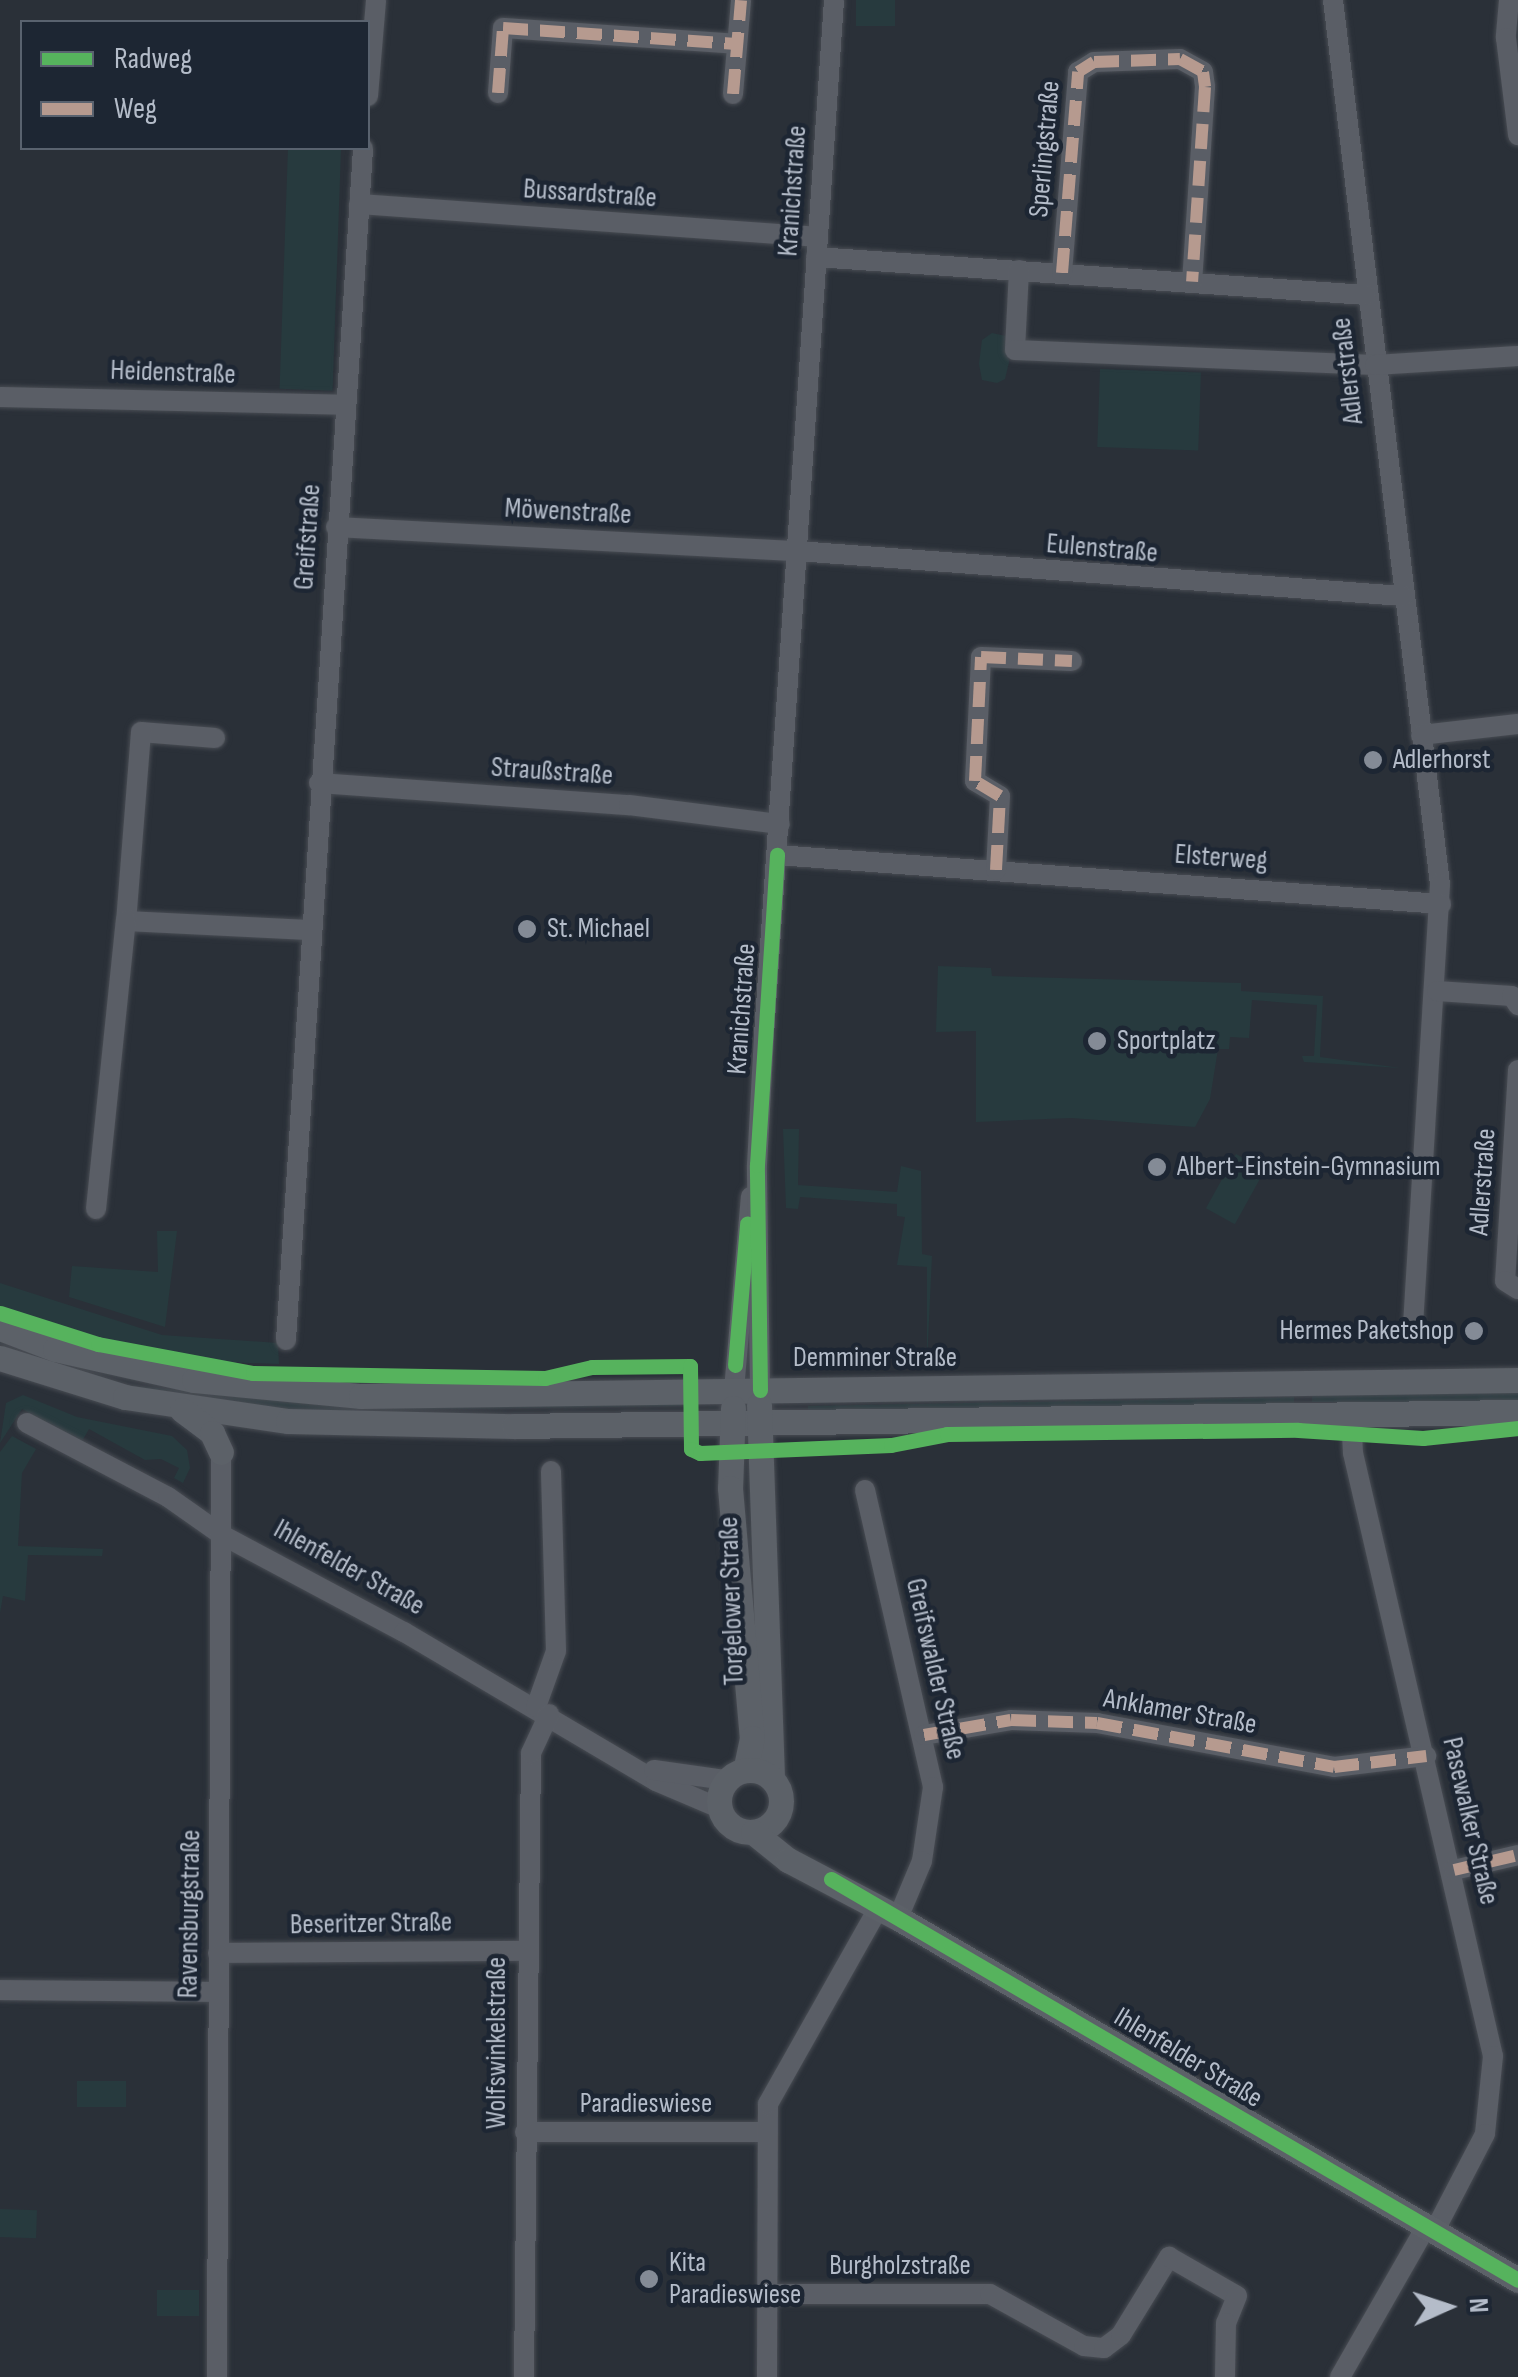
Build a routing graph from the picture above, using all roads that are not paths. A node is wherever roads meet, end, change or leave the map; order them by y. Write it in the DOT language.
graph roads {
  1 [pos="376,0"];
  2 [pos="741,0"];
  3 [pos="834,0"];
  4 [pos="1333,0"];
  5 [pos="1509,0"];
  6 [pos="736,44"];
  7 [pos="370,72"];
  8 [pos="498,93"];
  9 [pos="734,94"];
  10 [pos="1518,135"];
  11 [pos="363,150"];
  12 [pos="358,204"];
  13 [pos="816,247"];
  14 [pos="1018,270"];
  15 [pos="1062,273"];
  16 [pos="1192,282"];
  17 [pos="1366,295"];
  18 [pos="1518,356"];
  19 [pos="1375,365"];
  20 [pos="0,396"];
  21 [pos="345,405"];
  22 [pos="336,527"];
  23 [pos="797,550"];
  24 [pos="1403,596"];
  25 [pos="1072,661"];
  26 [pos="1518,724"];
  27 [pos="1421,735"];
  28 [pos="215,738"];
  29 [pos="319,784"];
  30 [pos="780,824"];
  31 [pos="777,855"];
  32 [pos="996,870"];
  33 [pos="1441,904"];
  34 [pos="126,920"];
  35 [pos="309,930"];
  36 [pos="1437,991"];
  37 [pos="1516,998"];
  38 [pos="1518,1070"];
  39 [pos="96,1209"];
  40 [pos="1518,1290"];
  41 [pos="1413,1326"];
  42 [pos="2,1335"];
  43 [pos="286,1340"];
  44 [pos="0,1358"];
  45 [pos="1518,1380"];
  46 [pos="747,1390"];
  47 [pos="178,1407"];
  48 [pos="1518,1412"];
  49 [pos="1351,1414"];
  50 [pos="759,1421"];
  51 [pos="732,1422"];
  52 [pos="27,1424"];
  53 [pos="221,1452"];
  54 [pos="551,1471"];
  55 [pos="865,1490"];
  56 [pos="222,1536"];
  57 [pos="542,1711"];
  58 [pos="924,1735"];
  59 [pos="1426,1756"];
  60 [pos="642,1768"];
  61 [pos="736,1775"];
  62 [pos="772,1779"];
  63 [pos="719,1808"];
  64 [pos="778,1815"];
  65 [pos="753,1832"];
  66 [pos="1518,1854"];
  67 [pos="1454,1870"];
  68 [pos="831,1880"];
  69 [pos="888,1912"];
  70 [pos="524,1951"];
  71 [pos="218,1953"];
  72 [pos="0,1990"];
  73 [pos="217,1992"];
  74 [pos="525,2132"];
  75 [pos="766,2132"];
  76 [pos="1430,2230"];
  77 [pos="1518,2280"];
  78 [pos="766,2294"];
  79 [pos="216,2377"];
  80 [pos="524,2377"];
  81 [pos="766,2377"];
  82 [pos="1225,2377"];
  83 [pos="1340,2377"];
  1 -- 7 [label="street"];
  2 -- 6 [label="street"];
  3 -- 13 [label="street, Kranichstraße"];
  4 -- 17 [label="street, Adlerstraße"];
  5 -- 10 [label="street"];
  6 -- 8 [label="street"];
  6 -- 9 [label="street"];
  11 -- 12 [label="street, Greifstraße"];
  12 -- 13 [label="street, Bussardstraße"];
  12 -- 21 [label="street, Greifstraße"];
  13 -- 14 [label="street"];
  13 -- 23 [label="street, Kranichstraße"];
  14 -- 15 [label="street"];
  14 -- 19 [label="street"];
  15 -- 16 [label="street"];
  15 -- 16 [label="street, Sperlingstraße"];
  16 -- 17 [label="street"];
  17 -- 19 [label="street, Adlerstraße"];
  18 -- 19 [label="street"];
  19 -- 24 [label="street, Adlerstraße"];
  20 -- 21 [label="street, Heidenstraße"];
  21 -- 22 [label="street, Greifstraße"];
  22 -- 23 [label="street, Möwenstraße"];
  22 -- 29 [label="street, Greifstraße"];
  23 -- 24 [label="street, Eulenstraße"];
  23 -- 30 [label="street, Kranichstraße"];
  24 -- 27 [label="street, Adlerstraße"];
  25 -- 32 [label="street"];
  26 -- 27 [label="street"];
  27 -- 33 [label="street, Adlerstraße"];
  28 -- 34 [label="street"];
  29 -- 30 [label="street, Straußstraße"];
  29 -- 35 [label="street, Greifstraße"];
  30 -- 31 [label="street, Kranichstraße"];
  31 -- 32 [label="street, Elsterweg"];
  31 -- 46 [label="street, Kranichstraße"];
  32 -- 33 [label="street, Elsterweg"];
  33 -- 36 [label="street, Adlerstraße"];
  34 -- 35 [label="street"];
  34 -- 39 [label="street"];
  35 -- 43 [label="street, Greifstraße"];
  36 -- 37 [label="street"];
  36 -- 41 [label="street, Adlerstraße"];
  38 -- 40 [label="street, Adlerstraße"];
  42 -- 46 [label="main road, Demminer Straße"];
  44 -- 47 [label="main road"];
  45 -- 46 [label="main road, Demminer Straße"];
  46 -- 50 [label="main road, Torgelower Straße"];
  46 -- 51 [label="main road, Torgelower Straße"];
  47 -- 51 [label="main road"];
  47 -- 53 [label="main road"];
  48 -- 49 [label="main road"];
  49 -- 50 [label="main road"];
  49 -- 59 [label="street, Pasewalker Straße"];
  50 -- 51 [label="main road"];
  50 -- 62 [label="main road, Torgelower Straße"];
  51 -- 61 [label="main road, Torgelower Straße"];
  52 -- 56 [label="street, Ihlenfelder Straße"];
  53 -- 56 [label="street, Ravensburgstraße"];
  54 -- 57 [label="street, Wolfswinkelstraße"];
  55 -- 58 [label="street, Greifswalder Straße"];
  56 -- 57 [label="street, Ihlenfelder Straße"];
  56 -- 71 [label="street, Ravensburgstraße"];
  57 -- 60 [label="street, Ihlenfelder Straße"];
  57 -- 70 [label="street, Wolfswinkelstraße"];
  58 -- 59 [label="street, Anklamer Straße"];
  58 -- 69 [label="street, Greifswalder Straße"];
  59 -- 67 [label="street, Pasewalker Straße"];
  60 -- 61 [label="street, Ihlenfelder Straße"];
  60 -- 63 [label="street, Ihlenfelder Straße"];
  61 -- 62 [label="main road, Ihlenfelder Straße"];
  61 -- 63 [label="main road"];
  62 -- 64 [label="main road, Ihlenfelder Straße"];
  63 -- 65 [label="main road, Ihlenfelder Straße"];
  64 -- 65 [label="main road"];
  64 -- 68 [label="main road, Ihlenfelder Straße"];
  65 -- 68 [label="main road, Ihlenfelder Straße"];
  66 -- 67 [label="street"];
  67 -- 76 [label="street, Pasewalker Straße"];
  68 -- 69 [label="main road, Ihlenfelder Straße"];
  69 -- 75 [label="street"];
  69 -- 76 [label="main road, Ihlenfelder Straße"];
  70 -- 71 [label="street, Beseritzer Straße"];
  70 -- 74 [label="street, Wolfswinkelstraße"];
  71 -- 73 [label="street, Ravensburgstraße"];
  72 -- 73 [label="street"];
  73 -- 79 [label="street, Ravensburgstraße"];
  74 -- 75 [label="street, Paradieswiese"];
  74 -- 80 [label="street, Wolfswinkelstraße"];
  75 -- 78 [label="street"];
  76 -- 77 [label="main road, Ihlenfelder Straße"];
  76 -- 83 [label="street, Pasewalker Straße"];
  78 -- 81 [label="street"];
  78 -- 82 [label="street, Burgholzstraße"];
}
